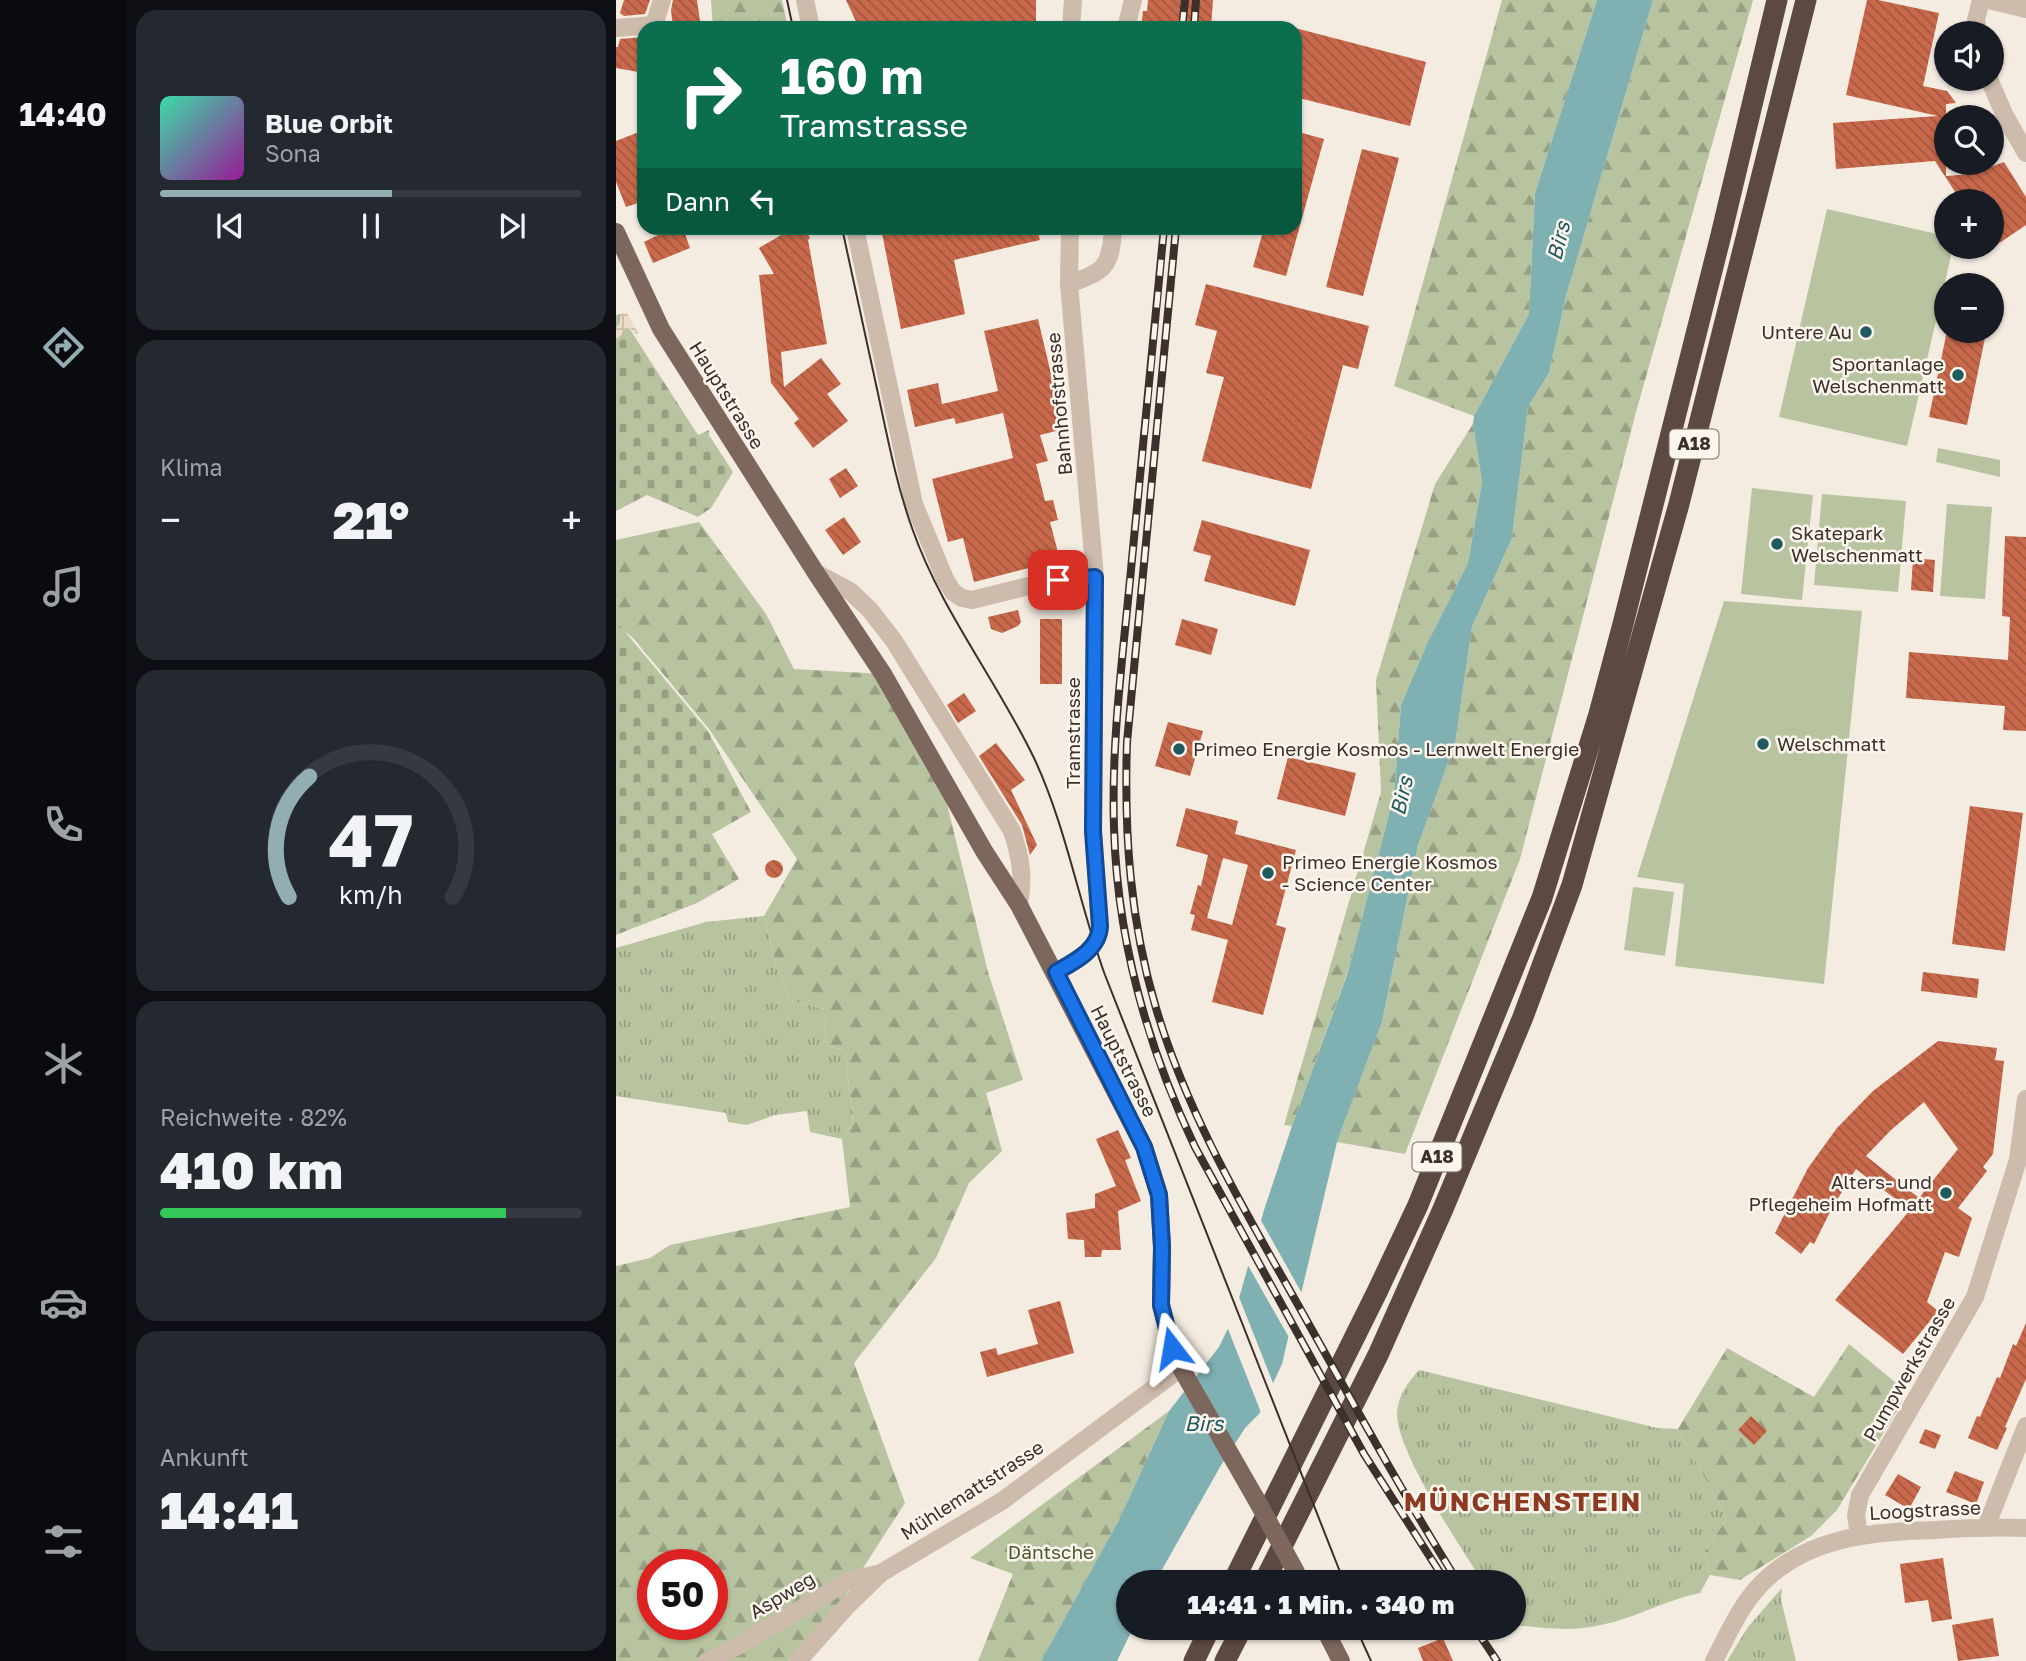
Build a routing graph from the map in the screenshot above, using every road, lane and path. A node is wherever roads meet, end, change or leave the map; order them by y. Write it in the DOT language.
graph roads {
  1 [pos="662,0"];
  2 [pos="805,0"];
  3 [pos="1133,0"];
  4 [pos="1777,0"];
  5 [pos="1806,0"];
  6 [pos="1981,0"];
  7 [pos="1989,0"];
  8 [pos="2026,9"];
  9 [pos="655,21"];
  10 [pos="810,21"];
  11 [pos="1127,21"];
  12 [pos="1976,21"];
  13 [pos="637,27"];
  14 [pos="616,29"];
  15 [pos="1994,91"];
  16 [pos="2026,153"];
  17 [pos="616,232"];
  18 [pos="856,235"];
  19 [pos="1070,235"];
  20 [pos="1112,235"];
  21 [pos="1069,284"];
  22 [pos="816,573"];
  23 [pos="1095,577"];
  24 [pos="1019,905"];
  25 [pos="1056,972"];
  26 [pos="2026,1099"];
  27 [pos="1181,1368"];
  28 [pos="2026,1426"];
  29 [pos="1986,1527"];
  30 [pos="2026,1528"];
  31 [pos="1859,1535"];
  32 [pos="1239,1570"];
  33 [pos="1270,1570"];
  34 [pos="1295,1570"];
  35 [pos="881,1573"];
  36 [pos="1204,1640"];
  37 [pos="1236,1640"];
  38 [pos="1330,1640"];
  39 [pos="707,1661"];
  40 [pos="798,1661"];
  41 [pos="1194,1661"];
  42 [pos="1225,1661"];
  43 [pos="1341,1661"];
  44 [pos="1714,1661"];
  1 -- 9 [label="street"];
  2 -- 10 [label="street"];
  3 -- 11 [label="street"];
  4 -- 32 [label="highway, A18"];
  5 -- 33 [label="highway, A18"];
  6 -- 12 [label="street"];
  7 -- 8 [label="street"];
  13 -- 14 [label="street"];
  15 -- 16 [label="street"];
  17 -- 22 [label="main road, Hauptstrasse"];
  18 -- 23 [label="street"];
  19 -- 21 [label="street, Bahnhofstrasse"];
  20 -- 21 [label="street"];
  21 -- 23 [label="street, Bahnhofstrasse"];
  22 -- 24 [label="main road, Hauptstrasse"];
  22 -- 24 [label="street, Hauptstrasse"];
  23 -- 25 [label="street, Tramstrasse"];
  24 -- 25 [label="main road, Hauptstrasse"];
  25 -- 27 [label="main road, Hauptstrasse"];
  26 -- 31 [label="street, Pumpwerkstrasse"];
  27 -- 34 [label="main road, Hauptstrasse, bridge"];
  27 -- 35 [label="street, Mühlemattstrasse"];
  28 -- 29 [label="street"];
  29 -- 30 [label="street, Loogstrasse"];
  29 -- 31 [label="street, Loogstrasse"];
  31 -- 44 [label="street, Loogstrasse"];
  35 -- 39 [label="street, Aspweg"];
  35 -- 40 [label="street, Mühlemattstrasse"];
  36 -- 41 [label="highway"];
  37 -- 42 [label="highway"];
  38 -- 43 [label="main road"];
}
